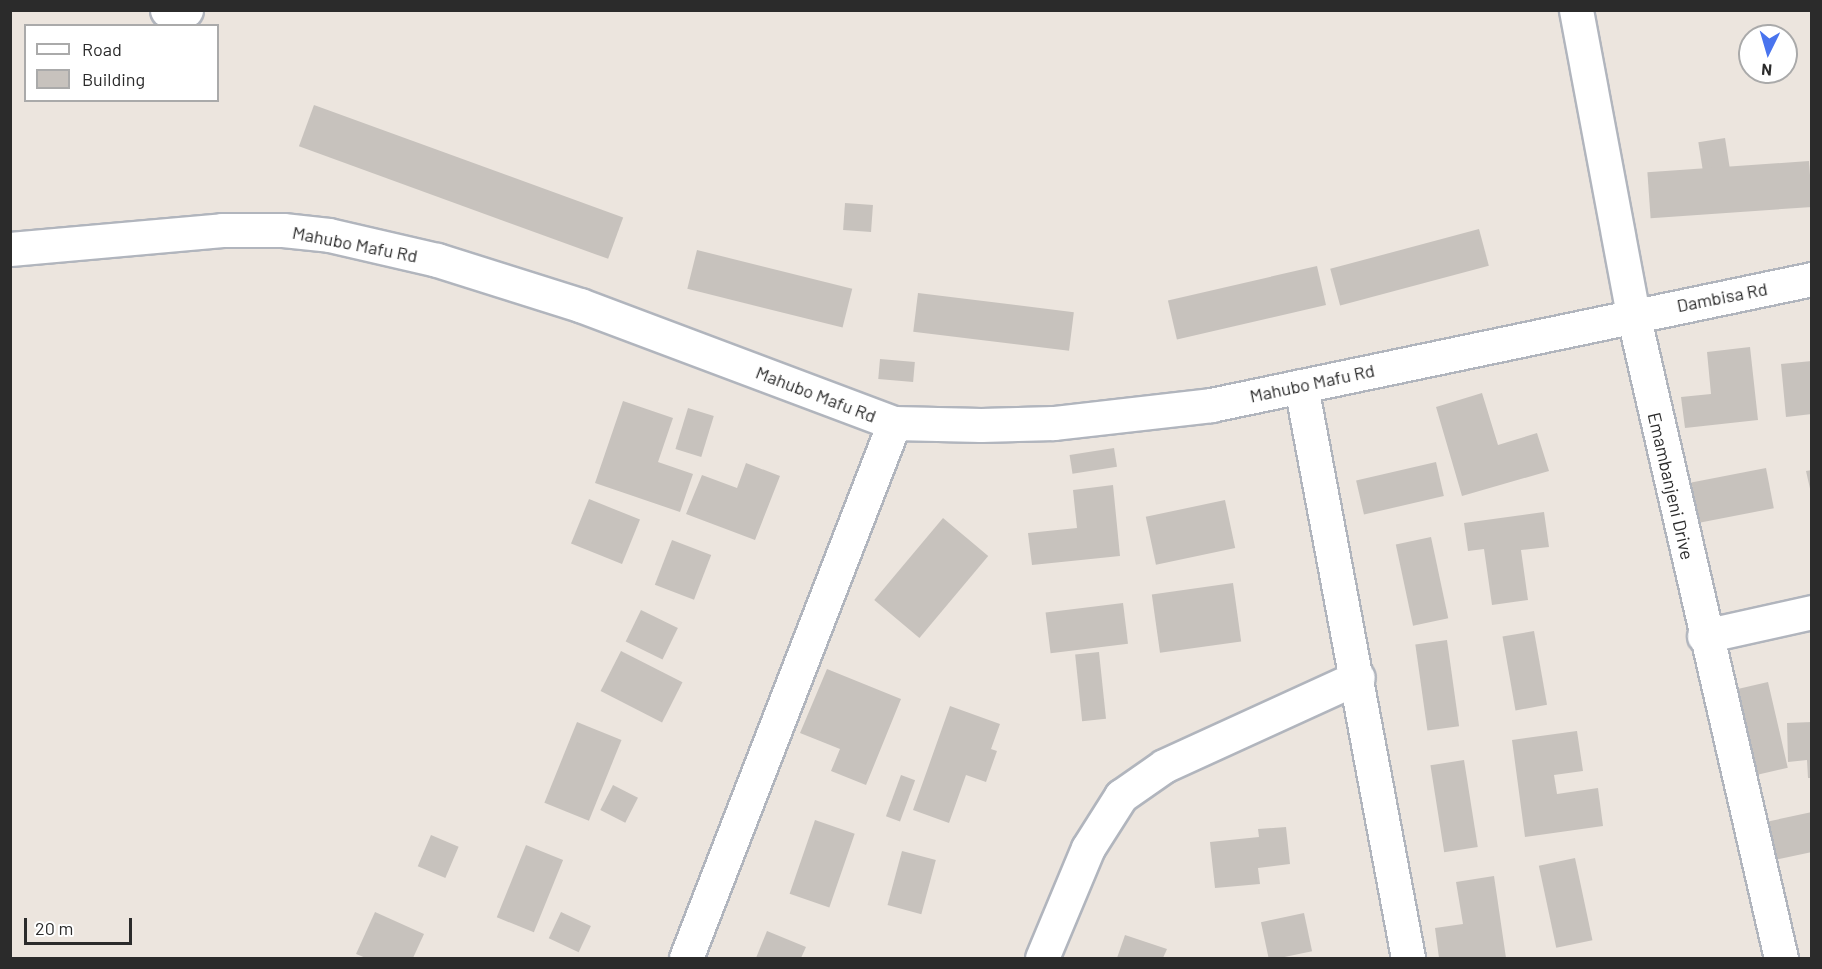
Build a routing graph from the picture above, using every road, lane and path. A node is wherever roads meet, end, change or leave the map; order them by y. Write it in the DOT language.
graph roads {
  1 [pos="167,10"];
  2 [pos="186,10"];
  3 [pos="1576,10"];
  4 [pos="10,249"];
  5 [pos="1812,279"];
  6 [pos="1633,314"];
  7 [pos="1301,386"];
  8 [pos="894,423"];
  9 [pos="1812,612"];
  10 [pos="1704,636"];
  11 [pos="1358,677"];
  12 [pos="686,958"];
  13 [pos="1042,958"];
  14 [pos="1408,958"];
  15 [pos="1781,958"];
  1 -- 2 [label="street"];
  3 -- 6 [label="street, Emambanjeni Drive"];
  4 -- 8 [label="street, Mahubo Mafu Rd"];
  5 -- 6 [label="street, Dambisa Rd"];
  6 -- 7 [label="street, Mahubo Mafu Rd"];
  6 -- 10 [label="street, Emambanjeni Drive"];
  7 -- 8 [label="street, Mahubo Mafu Rd"];
  7 -- 11 [label="street"];
  8 -- 12 [label="street"];
  9 -- 10 [label="street"];
  10 -- 15 [label="street, Emambanjeni Drive"];
  11 -- 13 [label="street"];
  11 -- 14 [label="street"];
}
